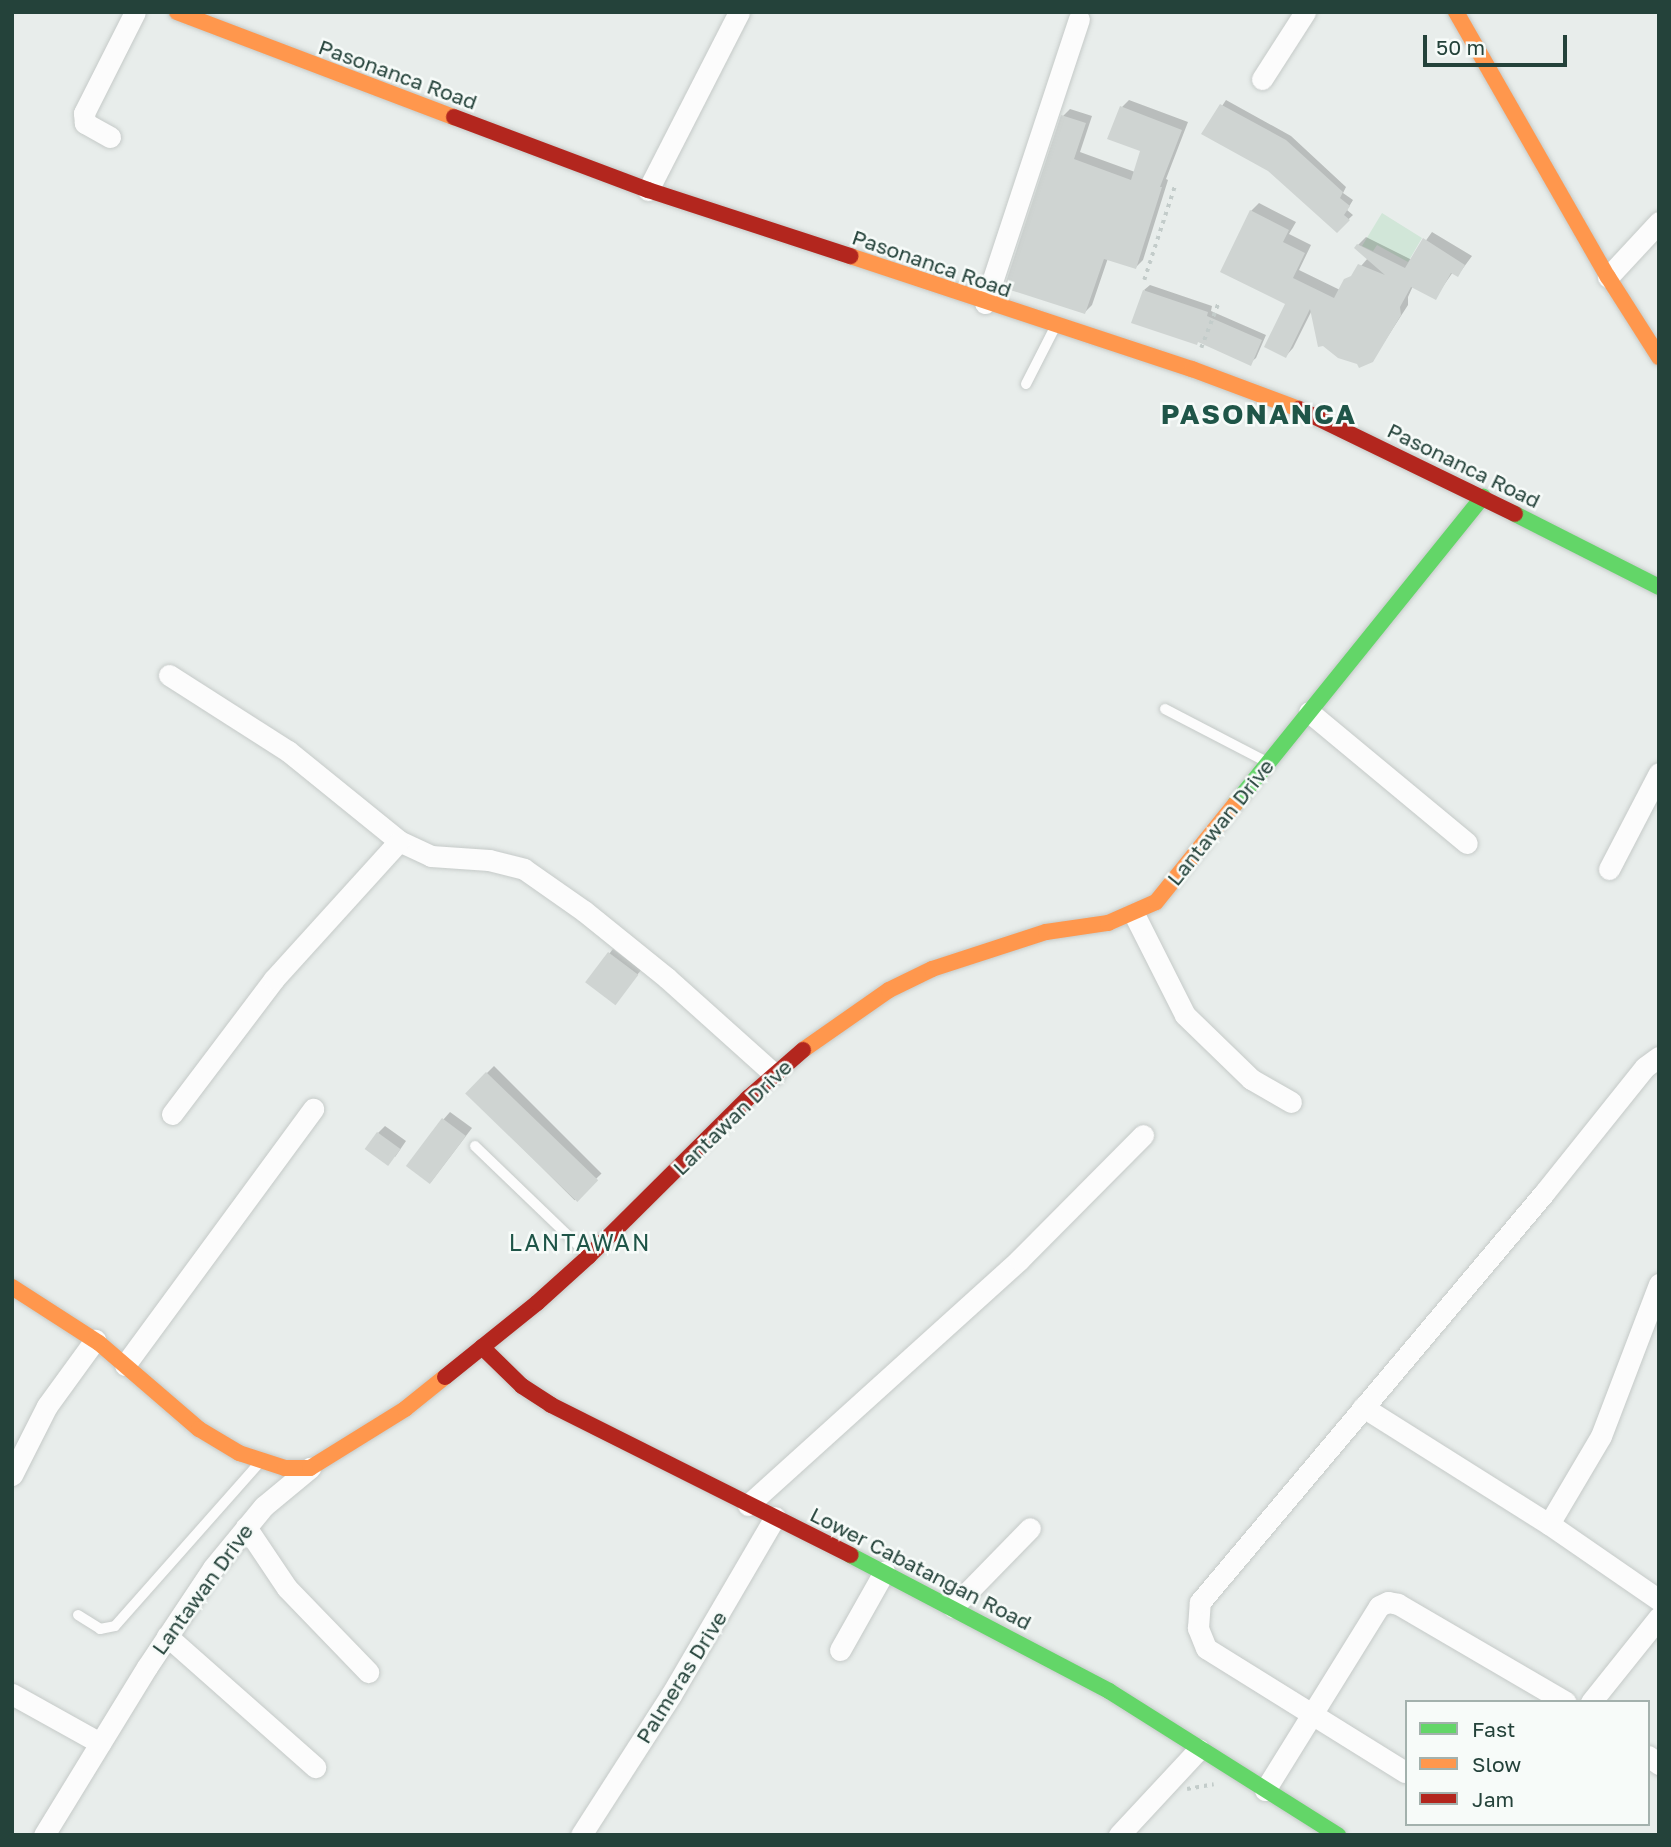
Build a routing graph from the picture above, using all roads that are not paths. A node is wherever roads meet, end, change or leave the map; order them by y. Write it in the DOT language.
graph roads {
  1 [pos="135,12"];
  2 [pos="177,12"];
  3 [pos="739,12"];
  4 [pos="1305,12"];
  5 [pos="1456,12"];
  6 [pos="1079,19"];
  7 [pos="1262,79"];
  8 [pos="110,137"];
  9 [pos="648,190"];
  10 [pos="1659,222"];
  11 [pos="1608,277"];
  12 [pos="985,303"];
  13 [pos="1055,326"];
  14 [pos="1659,357"];
  15 [pos="1026,384"];
  16 [pos="1483,496"];
  17 [pos="1659,587"];
  18 [pos="169,674"];
  19 [pos="1164,709"];
  20 [pos="1309,712"];
  21 [pos="1267,762"];
  22 [pos="1659,773"];
  23 [pos="399,841"];
  24 [pos="1467,843"];
  25 [pos="1609,869"];
  26 [pos="1134,914"];
  27 [pos="1659,1057"];
  28 [pos="774,1074"];
  29 [pos="1291,1102"];
  30 [pos="313,1109"];
  31 [pos="172,1114"];
  32 [pos="1143,1135"];
  33 [pos="475,1146"];
  34 [pos="589,1256"];
  35 [pos="1659,1284"];
  36 [pos="12,1287"];
  37 [pos="94,1340"];
  38 [pos="482,1347"];
  39 [pos="125,1365"];
  40 [pos="1363,1407"];
  41 [pos="261,1461"];
  42 [pos="310,1468"];
  43 [pos="12,1475"];
  44 [pos="748,1505"];
  45 [pos="775,1517"];
  46 [pos="1549,1524"];
  47 [pos="246,1527"];
  48 [pos="1030,1528"];
  49 [pos="884,1572"];
  50 [pos="1659,1600"];
  51 [pos="953,1607"];
  52 [pos="78,1615"];
  53 [pos="1659,1617"];
  54 [pos="167,1636"];
  55 [pos="840,1650"];
  56 [pos="368,1672"];
  57 [pos="12,1694"];
  58 [pos="1563,1700"];
  59 [pos="1593,1700"];
  60 [pos="1312,1714"];
  61 [pos="100,1743"];
  62 [pos="1199,1749"];
  63 [pos="314,1767"];
  64 [pos="1405,1772"];
  65 [pos="1265,1790"];
  66 [pos="585,1834"];
  67 [pos="44,1835"];
  68 [pos="1119,1835"];
  69 [pos="1338,1835"];
  1 -- 8 [label="street"];
  2 -- 9 [label="street, Pasonanca Road"];
  3 -- 9 [label="street"];
  4 -- 7 [label="street"];
  5 -- 11 [label="street"];
  6 -- 12 [label="street"];
  9 -- 12 [label="street, Pasonanca Road"];
  10 -- 11 [label="street"];
  11 -- 14 [label="street"];
  12 -- 13 [label="street, Pasonanca Road"];
  13 -- 15 [label="lane"];
  13 -- 16 [label="street, Pasonanca Road"];
  16 -- 17 [label="street, Pasonanca Road"];
  16 -- 20 [label="street, Lantawan Drive"];
  18 -- 23 [label="street"];
  19 -- 21 [label="lane"];
  20 -- 21 [label="street, Lantawan Drive"];
  20 -- 24 [label="street"];
  21 -- 26 [label="street, Lantawan Drive"];
  22 -- 25 [label="street"];
  23 -- 28 [label="street"];
  23 -- 31 [label="street"];
  26 -- 28 [label="street, Lantawan Drive"];
  26 -- 29 [label="street"];
  27 -- 40 [label="street"];
  28 -- 34 [label="street, Lantawan Drive"];
  30 -- 39 [label="street"];
  32 -- 44 [label="street"];
  33 -- 34 [label="lane"];
  34 -- 38 [label="street, Lantawan Drive"];
  35 -- 46 [label="street"];
  36 -- 37 [label="street"];
  37 -- 39 [label="street"];
  37 -- 43 [label="street"];
  38 -- 42 [label="street, Lantawan Drive"];
  38 -- 44 [label="street, Lower Cabatangan Road"];
  39 -- 41 [label="street"];
  40 -- 46 [label="street"];
  40 -- 60 [label="street"];
  41 -- 42 [label="street"];
  41 -- 52 [label="lane"];
  42 -- 47 [label="street, Lantawan Drive"];
  44 -- 45 [label="street, Lower Cabatangan Road"];
  45 -- 49 [label="street, Lower Cabatangan Road"];
  45 -- 66 [label="street, Palmeras Drive"];
  46 -- 50 [label="street"];
  47 -- 54 [label="street, Lantawan Drive"];
  47 -- 56 [label="street"];
  48 -- 51 [label="street"];
  49 -- 51 [label="street, Lower Cabatangan Road"];
  49 -- 55 [label="street"];
  51 -- 62 [label="street, Lower Cabatangan Road"];
  53 -- 59 [label="street"];
  54 -- 61 [label="street, Lantawan Drive"];
  54 -- 63 [label="street"];
  57 -- 61 [label="street"];
  58 -- 60 [label="street"];
  60 -- 64 [label="street"];
  60 -- 65 [label="street"];
  61 -- 67 [label="street, Lantawan Drive"];
  62 -- 65 [label="street, Lower Cabatangan Road"];
  62 -- 68 [label="street"];
  65 -- 69 [label="street, Lower Cabatangan Road"];
}
